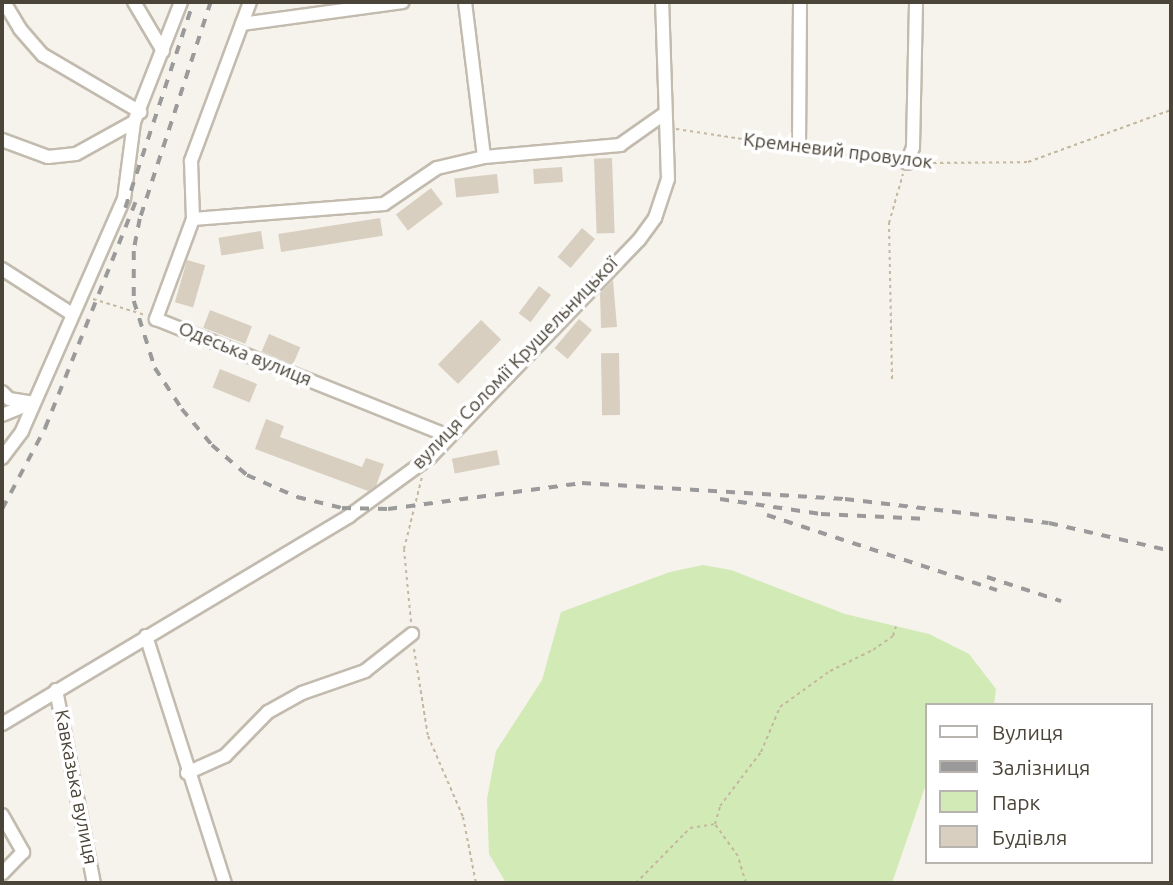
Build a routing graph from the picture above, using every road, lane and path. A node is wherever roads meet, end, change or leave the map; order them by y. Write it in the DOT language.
graph roads {
  1 [pos="4,2"];
  2 [pos="134,2"];
  3 [pos="181,2"];
  4 [pos="250,2"];
  5 [pos="403,2"];
  6 [pos="465,2"];
  7 [pos="662,2"];
  8 [pos="800,2"];
  9 [pos="916,2"];
  10 [pos="242,24"];
  11 [pos="163,51"];
  12 [pos="1171,110"];
  13 [pos="137,117"];
  14 [pos="664,121"];
  15 [pos="2,140"];
  16 [pos="799,147"];
  17 [pos="484,157"];
  18 [pos="907,163"];
  19 [pos="193,219"];
  20 [pos="2,269"];
  21 [pos="81,294"];
  22 [pos="72,314"];
  23 [pos="156,318"];
  24 [pos="892,379"];
  25 [pos="2,392"];
  26 [pos="33,403"];
  27 [pos="2,415"];
  28 [pos="449,436"];
  29 [pos="429,457"];
  30 [pos="2,458"];
  31 [pos="896,626"];
  32 [pos="412,634"];
  33 [pos="146,636"];
  34 [pos="56,691"];
  35 [pos="2,724"];
  36 [pos="187,773"];
  37 [pos="2,815"];
  38 [pos="715,824"];
  39 [pos="2,874"];
  40 [pos="94,883"];
  41 [pos="225,883"];
  42 [pos="476,883"];
  43 [pos="636,883"];
  44 [pos="746,883"];
  1 -- 13 [label="street"];
  2 -- 11 [label="street"];
  3 -- 11 [label="street"];
  4 -- 10 [label="street, Одеська вулиця"];
  5 -- 10 [label="street"];
  6 -- 17 [label="street"];
  7 -- 14 [label="street, вулиця Соломії Крушельницької"];
  8 -- 16 [label="street"];
  9 -- 18 [label="street"];
  10 -- 19 [label="street, Одеська вулиця"];
  11 -- 13 [label="street"];
  12 -- 18 [label="path, Кремневий провулок"];
  13 -- 15 [label="street"];
  13 -- 21 [label="street"];
  14 -- 16 [label="path, Кремневий провулок"];
  14 -- 17 [label="street"];
  14 -- 28 [label="street, вулиця Соломії Крушельницької"];
  16 -- 18 [label="path, Кремневий провулок"];
  17 -- 19 [label="street"];
  18 -- 24 [label="path"];
  19 -- 23 [label="street, Одеська вулиця"];
  20 -- 22 [label="street"];
  21 -- 22 [label="street"];
  21 -- 23 [label="path"];
  22 -- 26 [label="street"];
  23 -- 28 [label="street, Одеська вулиця"];
  25 -- 26 [label="street"];
  26 -- 27 [label="street"];
  26 -- 30 [label="street"];
  28 -- 29 [label="street, вулиця Соломії Крушельницької"];
  29 -- 32 [label="path"];
  29 -- 33 [label="street, вулиця Соломії Крушельницької"];
  31 -- 38 [label="path"];
  32 -- 36 [label="street"];
  32 -- 42 [label="path"];
  33 -- 34 [label="street, вулиця Соломії Крушельницької"];
  33 -- 36 [label="street"];
  34 -- 35 [label="street, вулиця Соломії Крушельницької"];
  34 -- 40 [label="street, Кавказька вулиця"];
  36 -- 41 [label="street"];
  37 -- 39 [label="street"];
  38 -- 43 [label="path"];
  38 -- 44 [label="path"];
}
